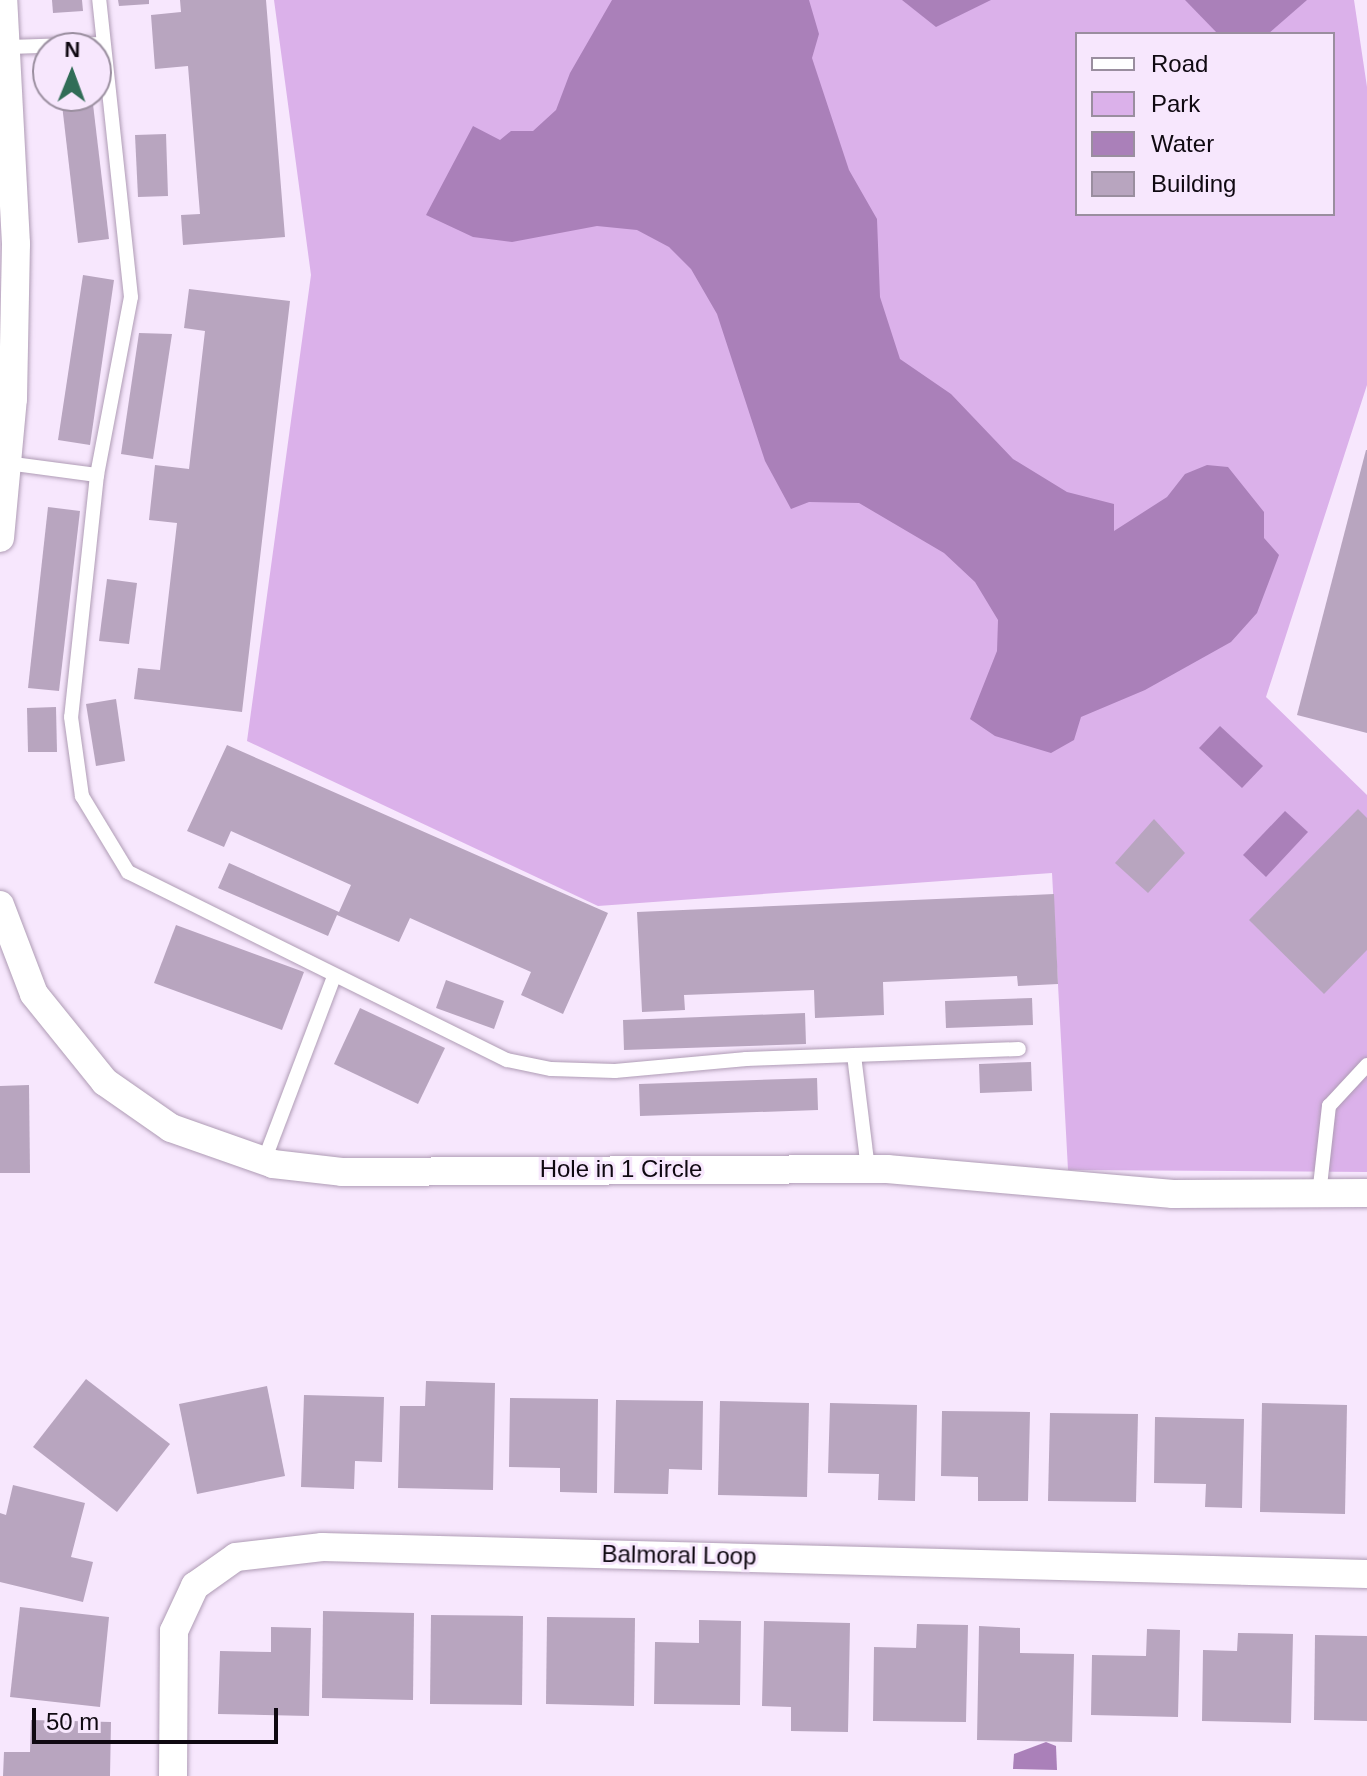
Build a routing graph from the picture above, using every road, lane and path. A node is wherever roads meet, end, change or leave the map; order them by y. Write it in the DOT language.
graph roads {
  1 [pos="3,0"];
  2 [pos="99,0"];
  3 [pos="102,32"];
  4 [pos="32,46"];
  5 [pos="8,47"];
  6 [pos="111,112"];
  7 [pos="7,463"];
  8 [pos="97,475"];
  9 [pos="0,538"];
  10 [pos="0,905"];
  11 [pos="334,977"];
  12 [pos="1019,1049"];
  13 [pos="854,1055"];
  14 [pos="1367,1065"];
  15 [pos="264,1161"];
  16 [pos="868,1169"];
  17 [pos="1367,1193"];
  18 [pos="1318,1196"];
  19 [pos="1367,1574"];
  20 [pos="173,1776"];
  1 -- 5 [label="street"];
  2 -- 3 [label="lane"];
  4 -- 5 [label="lane"];
  5 -- 7 [label="street"];
  6 -- 8 [label="lane"];
  7 -- 8 [label="lane"];
  7 -- 9 [label="street"];
  8 -- 11 [label="lane"];
  10 -- 15 [label="street, Hole in 1 Circle"];
  11 -- 13 [label="lane"];
  11 -- 15 [label="lane"];
  12 -- 13 [label="lane"];
  13 -- 16 [label="lane"];
  14 -- 18 [label="lane"];
  15 -- 16 [label="street, Hole in 1 Circle"];
  16 -- 18 [label="street, Hole in 1 Circle"];
  17 -- 18 [label="street, Hole in 1 Circle"];
  19 -- 20 [label="street, Balmoral Loop"];
}
